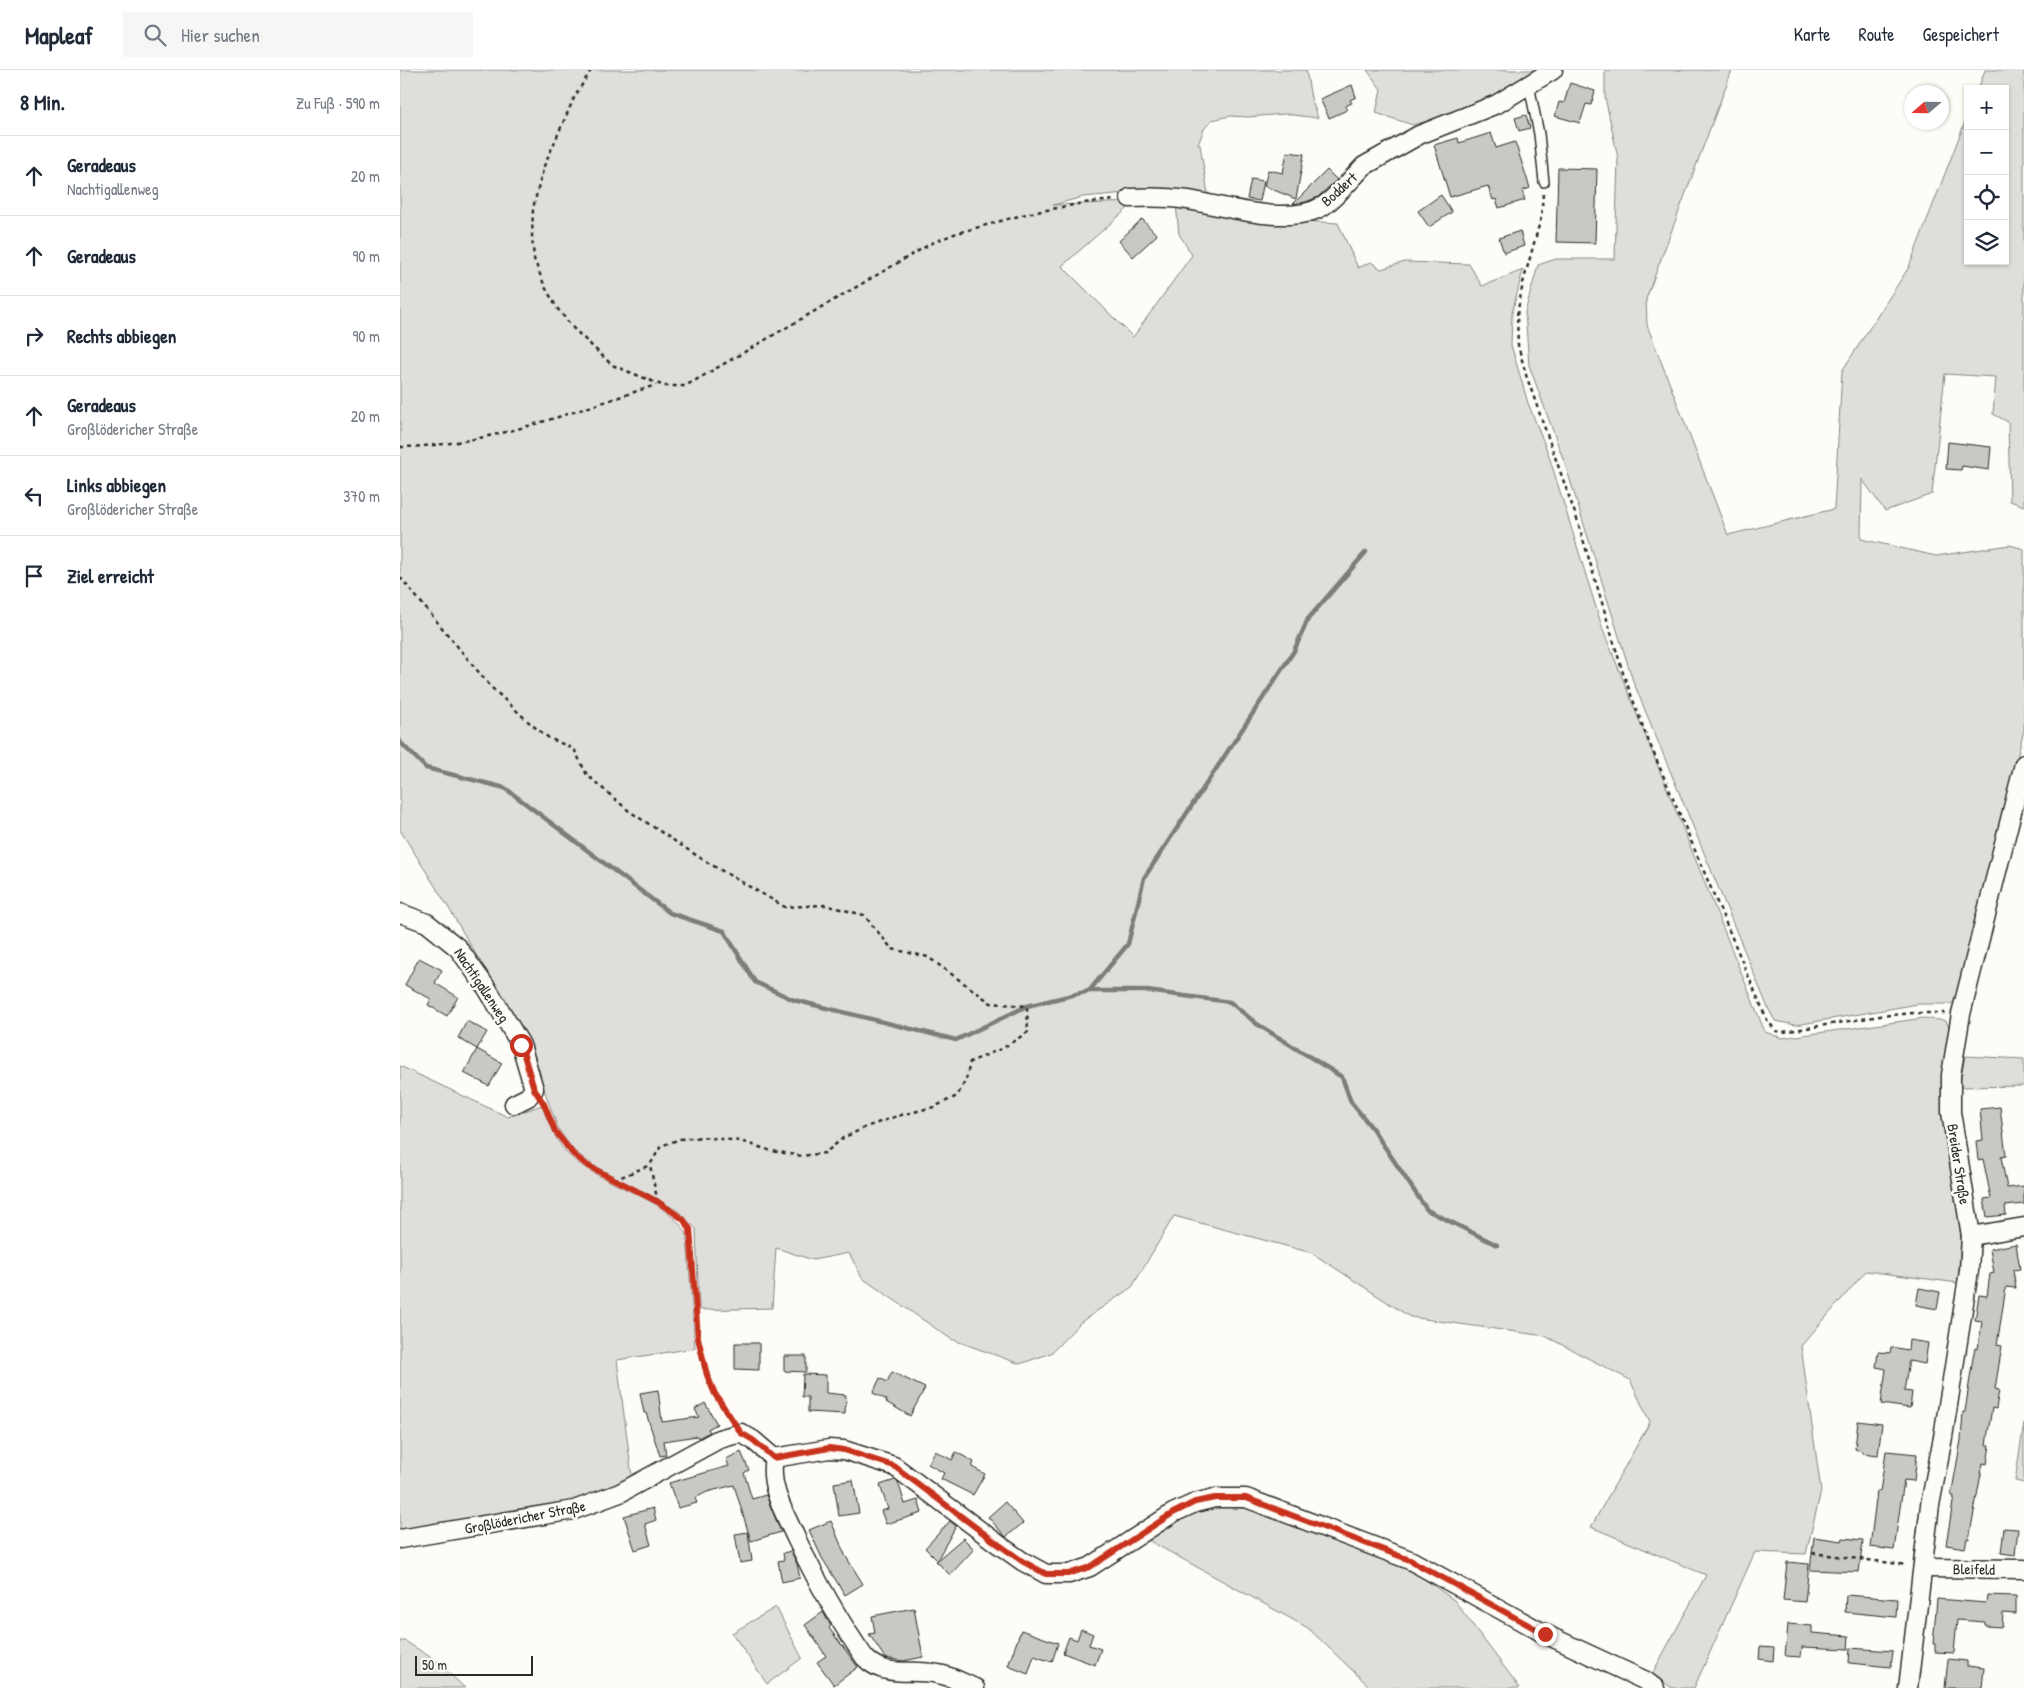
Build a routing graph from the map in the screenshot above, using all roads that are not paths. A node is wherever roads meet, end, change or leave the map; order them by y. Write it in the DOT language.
graph roads {
  1 [pos="1552,70"];
  2 [pos="1529,85"];
  3 [pos="1544,182"];
  4 [pos="1130,198"];
  5 [pos="2024,764"];
  6 [pos="400,913"];
  7 [pos="514,1104"];
  8 [pos="2024,1226"];
  9 [pos="1972,1236"];
  10 [pos="774,1458"];
  11 [pos="400,1539"];
  12 [pos="1923,1568"];
  13 [pos="2024,1569"];
  14 [pos="975,1688"];
  15 [pos="1655,1688"];
  16 [pos="1908,1688"];
  1 -- 2 [label="street, Boddert"];
  2 -- 3 [label="lane"];
  2 -- 4 [label="street, Boddert"];
  5 -- 9 [label="street, Breider Straße"];
  6 -- 7 [label="street, Nachtigallenweg"];
  8 -- 9 [label="street"];
  9 -- 12 [label="street, Breider Straße"];
  10 -- 11 [label="street, Großlödericher Straße"];
  10 -- 14 [label="street"];
  10 -- 15 [label="street"];
  12 -- 13 [label="street, Bleifeld"];
  12 -- 16 [label="street, Breider Straße"];
}
